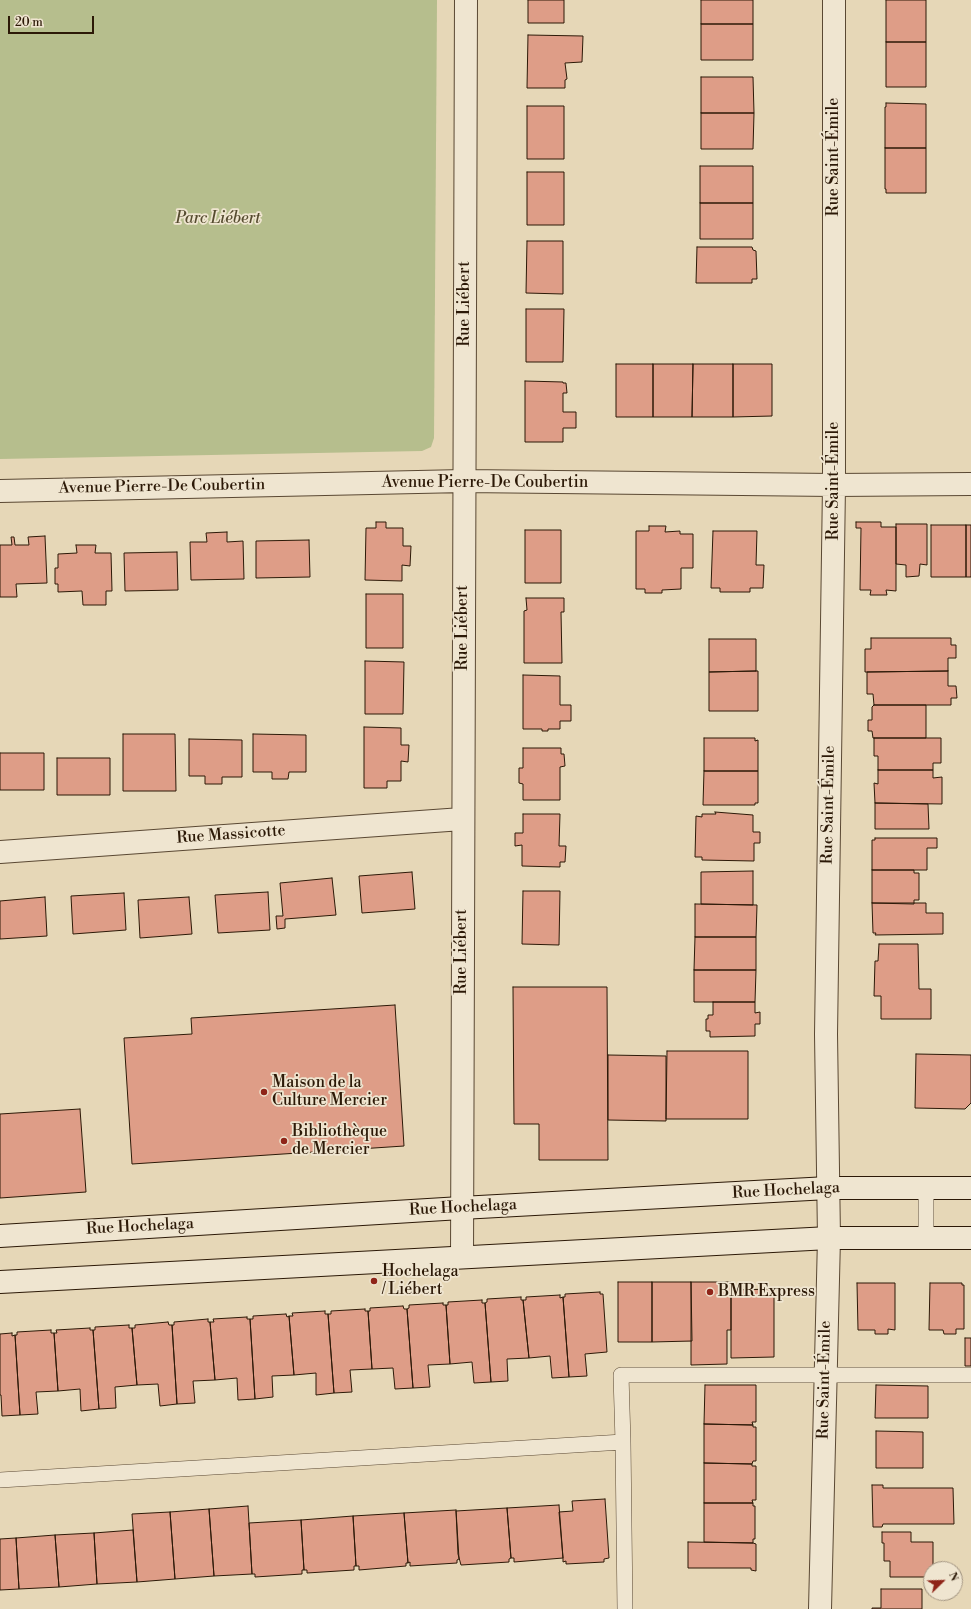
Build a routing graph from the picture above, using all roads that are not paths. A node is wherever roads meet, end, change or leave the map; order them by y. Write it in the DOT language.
graph roads {
  1 [pos="466,0"];
  2 [pos="834,0"];
  3 [pos="464,481"];
  4 [pos="971,484"];
  5 [pos="834,485"];
  6 [pos="0,491"];
  7 [pos="462,819"];
  8 [pos="0,852"];
  9 [pos="828,1188"];
  10 [pos="926,1188"];
  11 [pos="971,1188"];
  12 [pos="461,1208"];
  13 [pos="0,1236"];
  14 [pos="828,1238"];
  15 [pos="926,1238"];
  16 [pos="971,1238"];
  17 [pos="462,1256"];
  18 [pos="0,1282"];
  19 [pos="825,1375"];
  20 [pos="971,1375"];
  21 [pos="623,1442"];
  22 [pos="0,1480"];
  23 [pos="625,1609"];
  24 [pos="820,1609"];
  1 -- 3 [label="street, Rue Liébert"];
  2 -- 5 [label="street, Rue Saint-Émile"];
  3 -- 5 [label="street, Avenue Pierre-De Coubertin"];
  3 -- 6 [label="street, Avenue Pierre-De Coubertin"];
  3 -- 7 [label="street, Rue Liébert"];
  4 -- 5 [label="street, Avenue Pierre-De Coubertin"];
  5 -- 9 [label="street, Rue Saint-Émile"];
  7 -- 8 [label="street, Rue Massicotte"];
  7 -- 12 [label="street, Rue Liébert"];
  9 -- 10 [label="street, Rue Hochelaga"];
  9 -- 12 [label="street, Rue Hochelaga"];
  9 -- 14 [label="street, Rue Saint-Émile"];
  10 -- 11 [label="street, Rue Hochelaga"];
  10 -- 15 [label="lane"];
  12 -- 13 [label="street, Rue Hochelaga"];
  12 -- 17 [label="street, Rue Liébert"];
  14 -- 15 [label="street"];
  14 -- 17 [label="street"];
  14 -- 19 [label="street, Rue Saint-Émile"];
  15 -- 16 [label="street"];
  17 -- 18 [label="street"];
  19 -- 20 [label="lane"];
  19 -- 21 [label="lane"];
  19 -- 24 [label="street, Rue Saint-Émile"];
  21 -- 22 [label="lane"];
  21 -- 23 [label="lane"];
}
